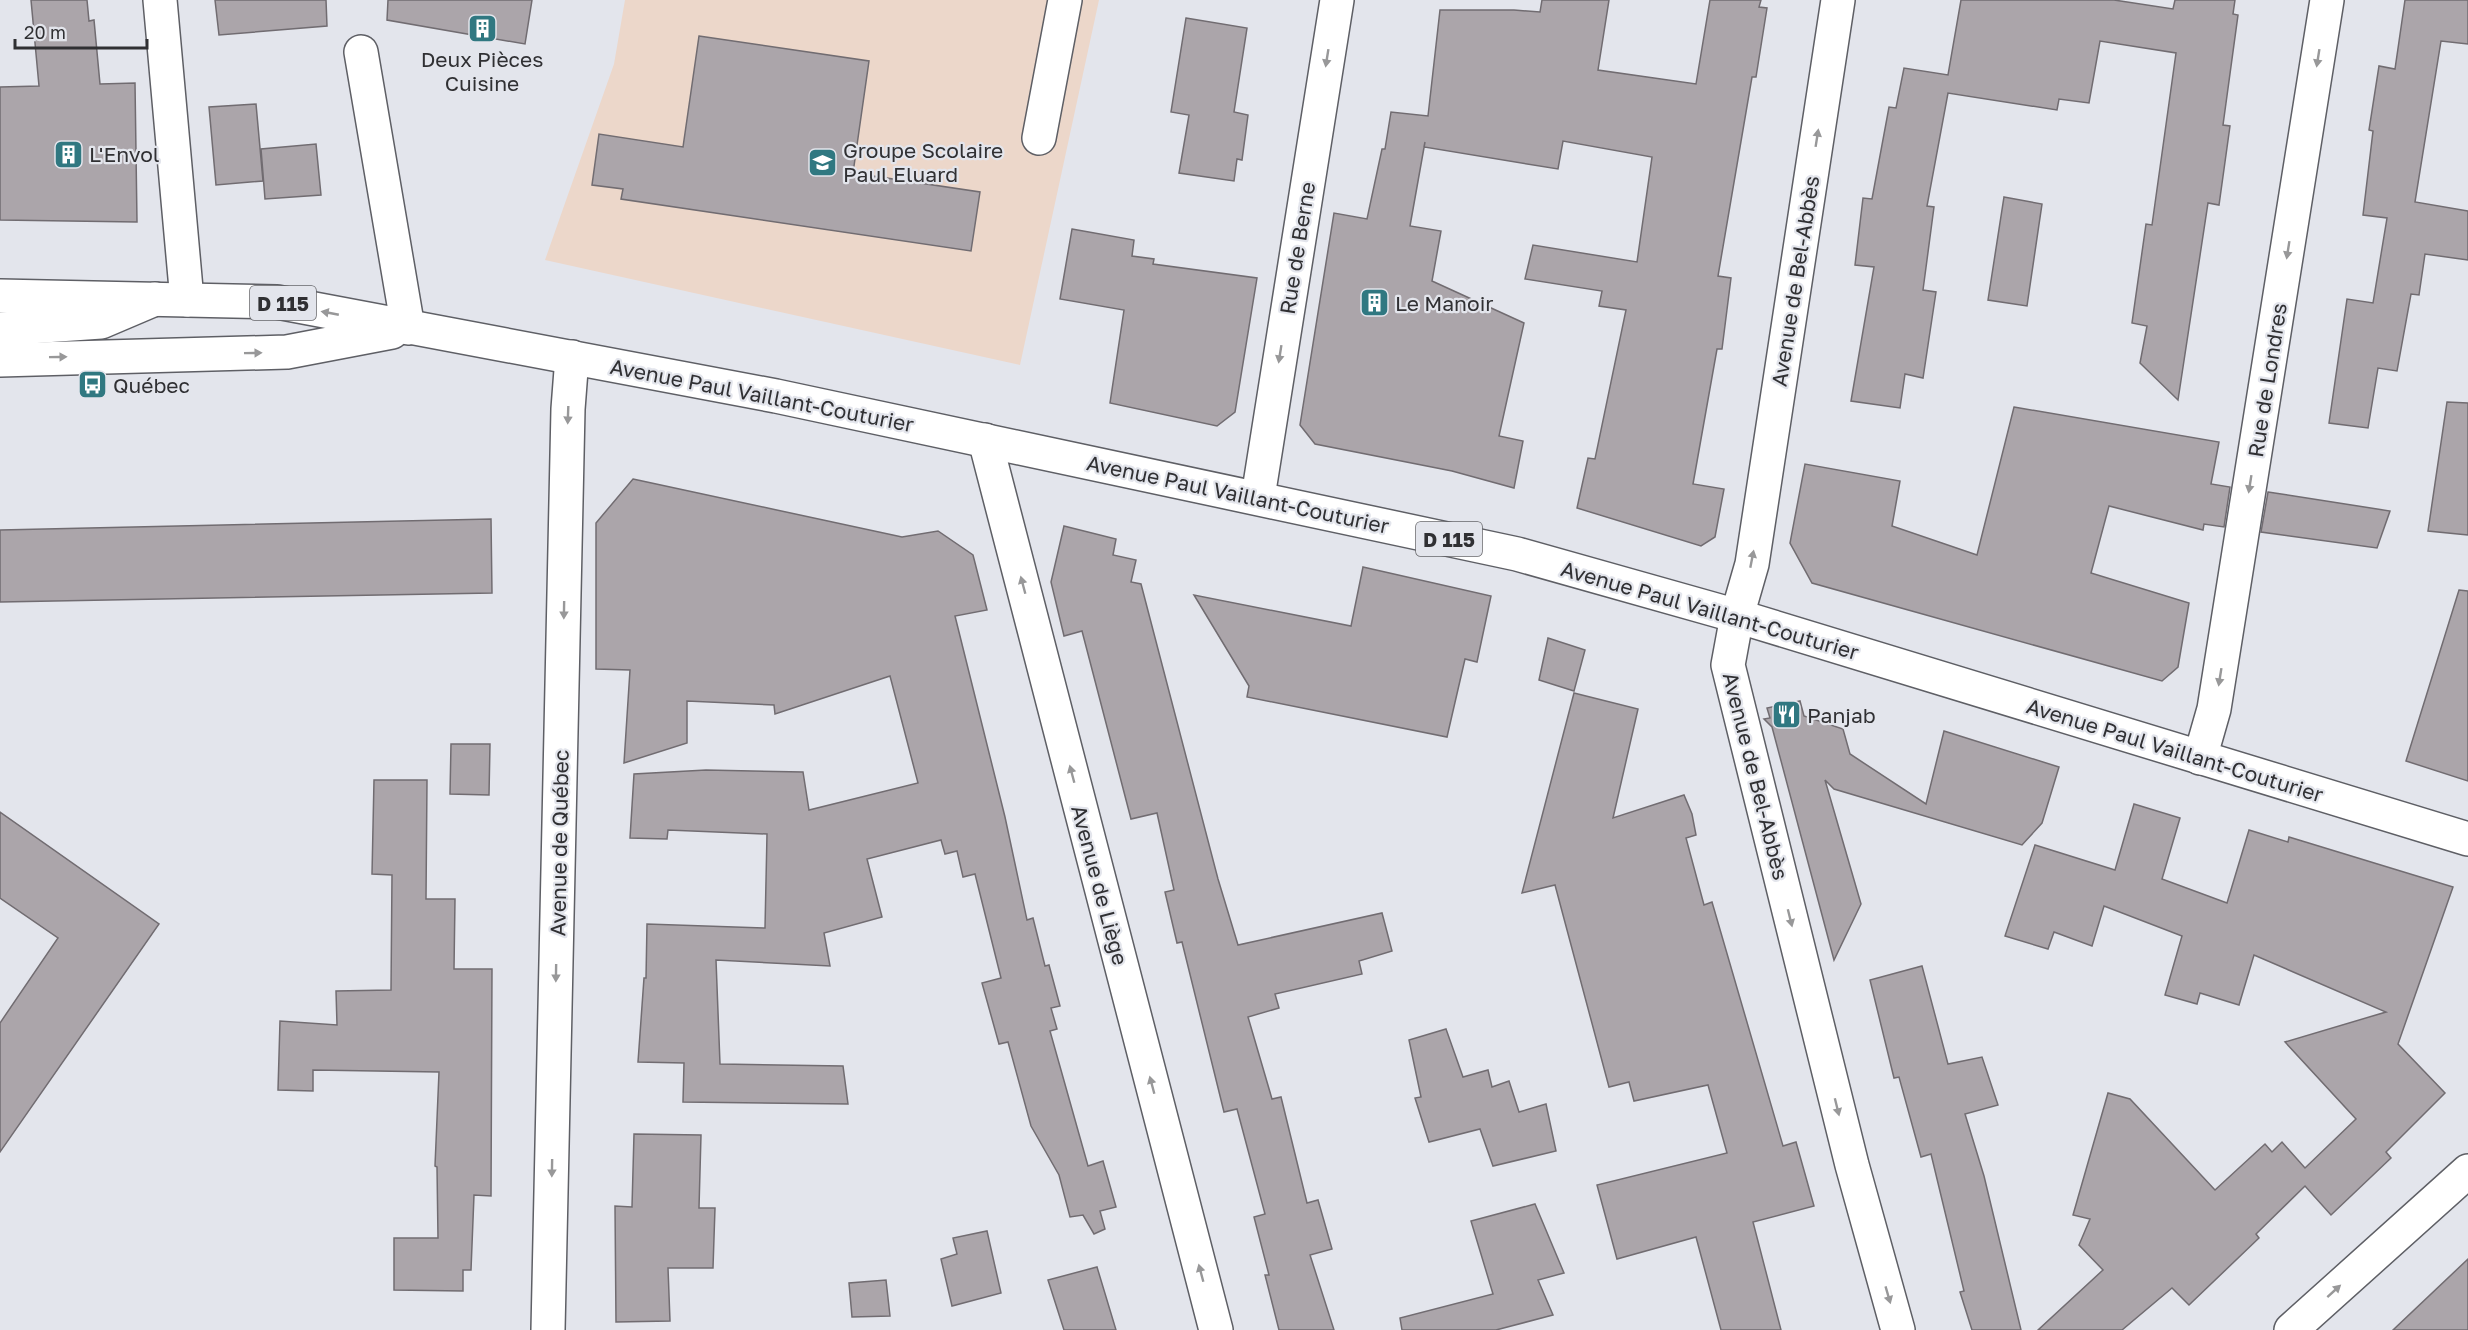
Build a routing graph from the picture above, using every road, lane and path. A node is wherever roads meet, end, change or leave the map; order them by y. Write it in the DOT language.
graph roads {
  1 [pos="160,0"];
  2 [pos="1065,0"];
  3 [pos="1337,0"];
  4 [pos="1838,0"];
  5 [pos="2327,0"];
  6 [pos="361,51"];
  7 [pos="1039,138"];
  8 [pos="0,296"];
  9 [pos="154,299"];
  10 [pos="187,300"];
  11 [pos="408,328"];
  12 [pos="0,329"];
  13 [pos="572,357"];
  14 [pos="0,360"];
  15 [pos="985,440"];
  16 [pos="1258,497"];
  17 [pos="1737,616"];
  18 [pos="2200,758"];
  19 [pos="2468,839"];
  20 [pos="2468,1171"];
  21 [pos="548,1330"];
  22 [pos="1216,1330"];
  23 [pos="1898,1330"];
  24 [pos="2291,1330"];
  1 -- 10 [label="street"];
  2 -- 7 [label="street"];
  3 -- 16 [label="street, Rue de Berne, one-way"];
  17 -- 4 [label="street, Avenue de Bel-Abbès, one-way"];
  5 -- 18 [label="street, Rue de Londres, one-way"];
  6 -- 11 [label="street"];
  8 -- 9 [label="street, Avenue Paul Vaillant-Couturier / D 115"];
  9 -- 10 [label="street, Avenue Paul Vaillant-Couturier / D 115"];
  9 -- 12 [label="street, Avenue Paul Vaillant-Couturier"];
  11 -- 10 [label="street, Avenue Paul Vaillant-Couturier / D 115, one-way"];
  11 -- 13 [label="street, Avenue Paul Vaillant-Couturier / D 115"];
  14 -- 11 [label="street, Avenue Paul Vaillant-Couturier / D 115, one-way"];
  13 -- 15 [label="street, Avenue Paul Vaillant-Couturier / D 115"];
  13 -- 21 [label="street, Avenue de Québec, one-way"];
  15 -- 16 [label="street, Avenue Paul Vaillant-Couturier / D 115"];
  22 -- 15 [label="street, Avenue de Liège, one-way"];
  16 -- 17 [label="street, Avenue Paul Vaillant-Couturier / D 115"];
  17 -- 18 [label="street, Avenue Paul Vaillant-Couturier / D 115"];
  17 -- 23 [label="street, Avenue de Bel-Abbès, one-way"];
  18 -- 19 [label="street, Avenue Paul Vaillant-Couturier / D 115"];
  24 -- 20 [label="street, one-way"];
}
